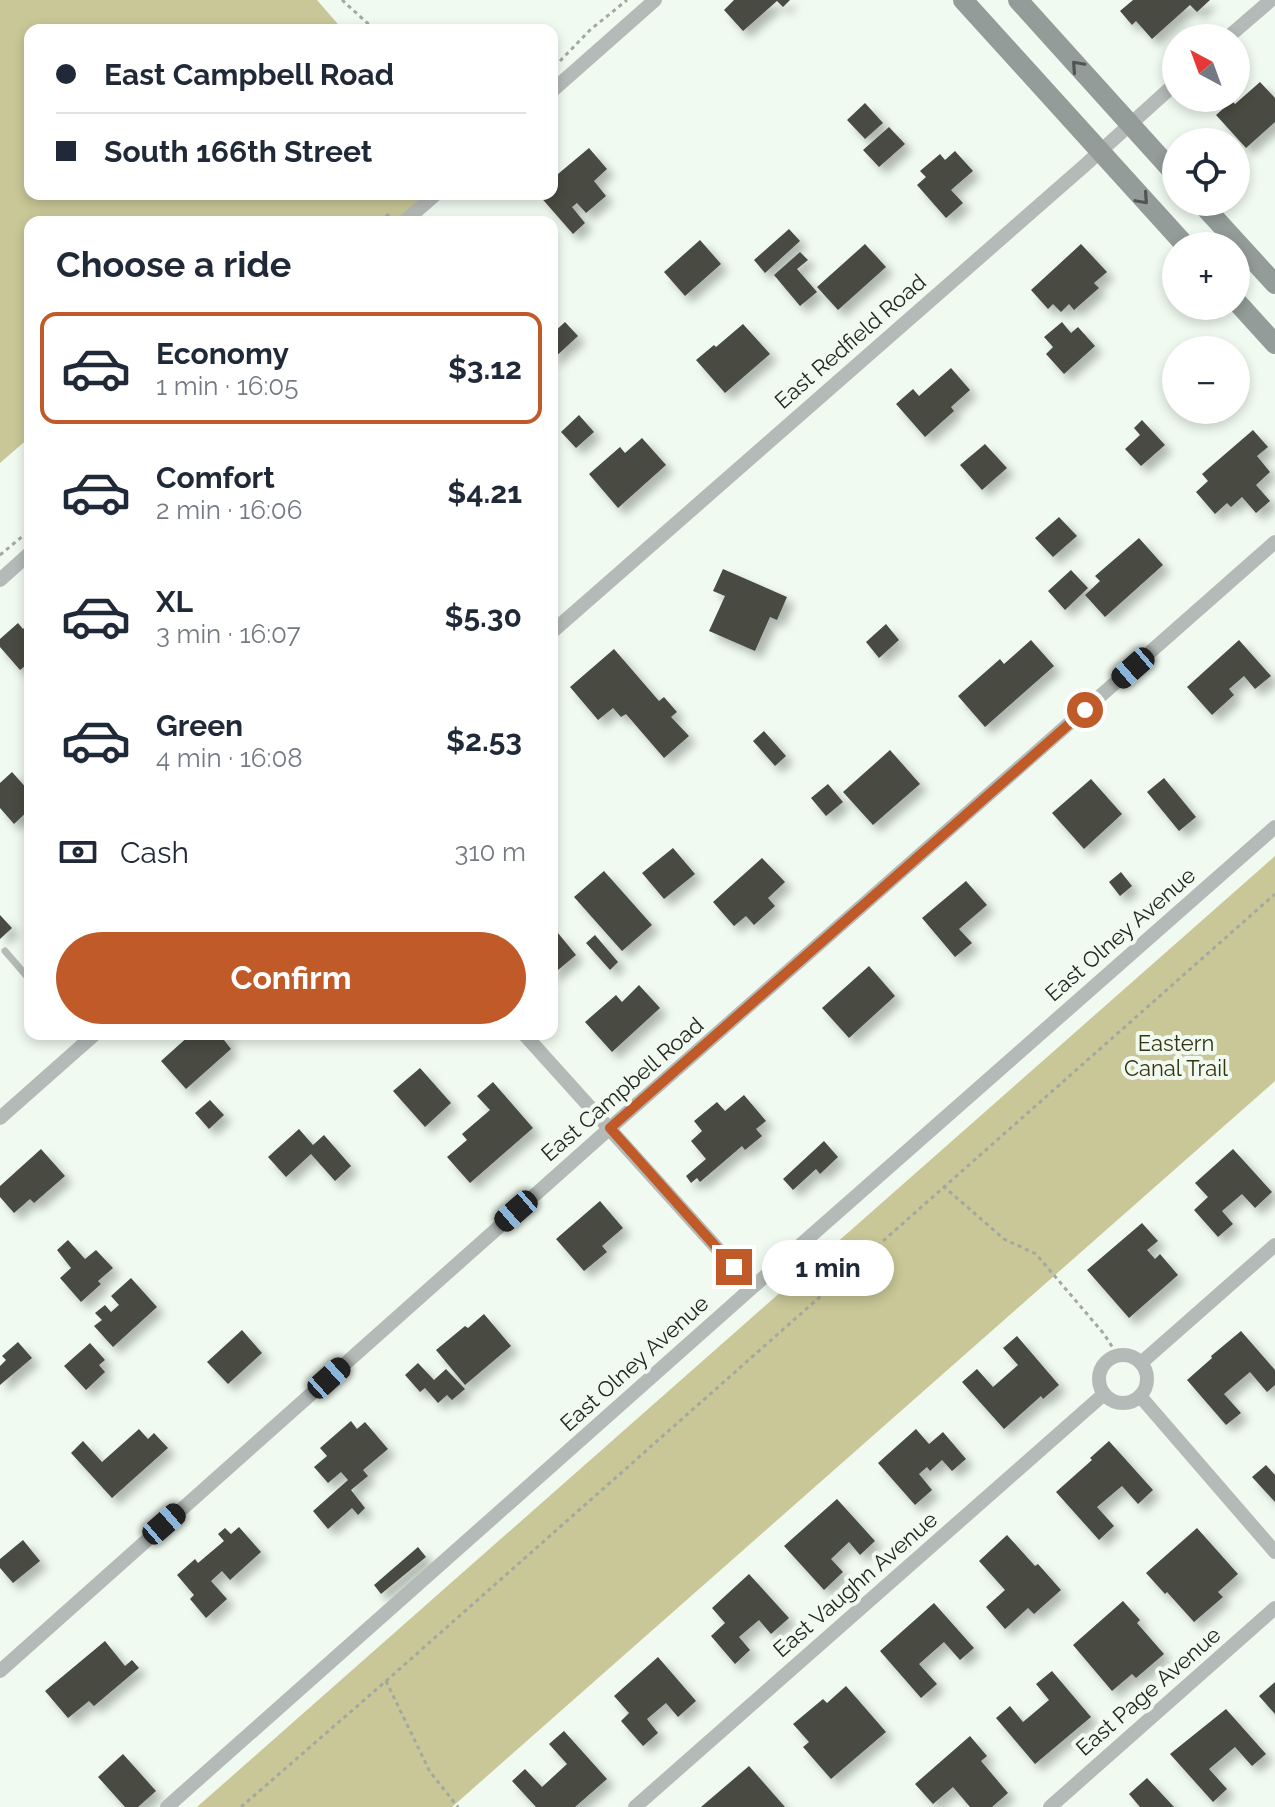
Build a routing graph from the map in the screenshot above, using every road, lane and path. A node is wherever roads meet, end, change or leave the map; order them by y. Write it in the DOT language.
graph roads {
  1 [pos="342,0"];
  2 [pos="627,0"];
  3 [pos="655,0"];
  4 [pos="963,0"];
  5 [pos="1018,0"];
  6 [pos="1271,0"];
  7 [pos="368,24"];
  8 [pos="1243,24"];
  9 [pos="558,64"];
  10 [pos="558,86"];
  11 [pos="1162,95"];
  12 [pos="1129,124"];
  13 [pos="1100,152"];
  14 [pos="1162,160"];
  15 [pos="429,200"];
  16 [pos="411,216"];
  17 [pos="1213,216"];
  18 [pos="1173,232"];
  19 [pos="1275,284"];
  20 [pos="1250,316"];
  21 [pos="1275,344"];
  22 [pos="24,535"];
  23 [pos="1275,542"];
  24 [pos="0,555"];
  25 [pos="24,558"];
  26 [pos="0,580"];
  27 [pos="558,627"];
  28 [pos="1275,827"];
  29 [pos="1275,894"];
  30 [pos="5,951"];
  31 [pos="24,973"];
  32 [pos="82,1040"];
  33 [pos="529,1040"];
  34 [pos="0,1118"];
  35 [pos="610,1128"];
  36 [pos="943,1186"];
  37 [pos="1275,1245"];
  38 [pos="734,1267"];
  39 [pos="1118,1356"];
  40 [pos="1141,1363"];
  41 [pos="1104,1394"];
  42 [pos="1140,1396"];
  43 [pos="1275,1552"];
  44 [pos="1275,1608"];
  45 [pos="0,1671"];
  46 [pos="386,1681"];
  47 [pos="167,1807"];
  48 [pos="241,1807"];
  49 [pos="458,1807"];
  50 [pos="635,1807"];
  51 [pos="1050,1807"];
  1 -- 7 [label="path"];
  2 -- 9 [label="path"];
  3 -- 10 [label="street"];
  4 -- 13 [label="main road"];
  12 -- 5 [label="main road, one-way"];
  6 -- 8 [label="street"];
  11 -- 12 [label="street, East Redfield Road"];
  12 -- 13 [label="street, East Redfield Road"];
  12 -- 14 [label="main road"];
  13 -- 18 [label="main road, one-way"];
  13 -- 27 [label="street, East Redfield Road"];
  15 -- 16 [label="street"];
  17 -- 19 [label="main road"];
  20 -- 21 [label="main road"];
  22 -- 24 [label="path"];
  23 -- 35 [label="street, East Campbell Road"];
  25 -- 26 [label="street"];
  28 -- 47 [label="street, East Olney Avenue"];
  29 -- 36 [label="path"];
  30 -- 31 [label="lane"];
  32 -- 34 [label="street"];
  33 -- 35 [label="street"];
  35 -- 38 [label="street"];
  35 -- 45 [label="street, East Campbell Road"];
  36 -- 39 [label="path"];
  36 -- 46 [label="path"];
  37 -- 40 [label="street"];
  39 -- 40 [label="street"];
  39 -- 41 [label="street"];
  40 -- 42 [label="street"];
  41 -- 42 [label="street"];
  41 -- 50 [label="street, East Vaughn Avenue"];
  42 -- 43 [label="street"];
  44 -- 51 [label="street, East Page Avenue"];
  46 -- 48 [label="path"];
  46 -- 49 [label="path"];
}
